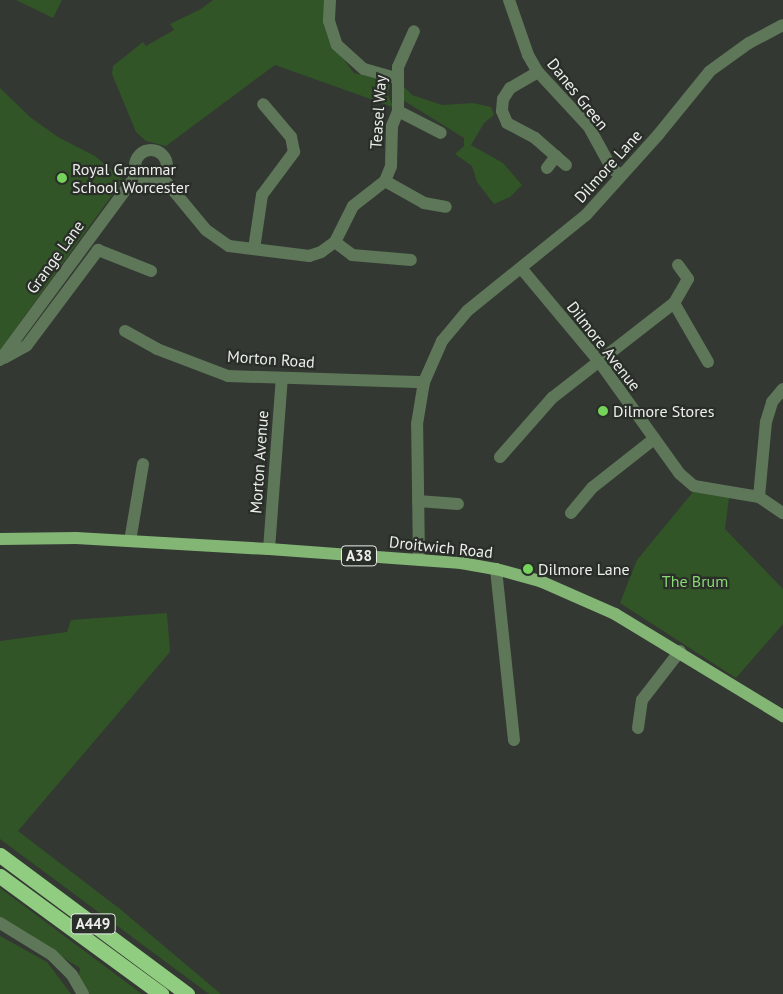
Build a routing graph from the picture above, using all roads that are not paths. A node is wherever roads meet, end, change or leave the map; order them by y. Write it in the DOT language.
graph roads {
  1 [pos="330,0"];
  2 [pos="509,0"];
  3 [pos="783,25"];
  4 [pos="414,31"];
  5 [pos="538,72"];
  6 [pos="396,78"];
  7 [pos="263,104"];
  8 [pos="398,111"];
  9 [pos="441,133"];
  10 [pos="547,168"];
  11 [pos="137,174"];
  12 [pos="621,175"];
  13 [pos="163,178"];
  14 [pos="385,181"];
  15 [pos="446,207"];
  16 [pos="335,242"];
  17 [pos="254,249"];
  18 [pos="411,260"];
  19 [pos="678,265"];
  20 [pos="521,268"];
  21 [pos="151,271"];
  22 [pos="674,303"];
  23 [pos="125,331"];
  24 [pos="0,360"];
  25 [pos="598,360"];
  26 [pos="708,362"];
  27 [pos="282,378"];
  28 [pos="424,382"];
  29 [pos="783,388"];
  30 [pos="654,440"];
  31 [pos="500,457"];
  32 [pos="143,464"];
  33 [pos="759,497"];
  34 [pos="418,501"];
  35 [pos="458,504"];
  36 [pos="571,513"];
  37 [pos="783,513"];
  38 [pos="0,539"];
  39 [pos="130,541"];
  40 [pos="268,549"];
  41 [pos="418,559"];
  42 [pos="496,569"];
  43 [pos="680,651"];
  44 [pos="783,716"];
  45 [pos="638,728"];
  46 [pos="514,740"];
  47 [pos="0,854"];
  48 [pos="0,876"];
  49 [pos="0,923"];
  50 [pos="83,994"];
  51 [pos="161,994"];
  52 [pos="187,994"];
  1 -- 6 [label="street"];
  2 -- 5 [label="street, Danes Green"];
  3 -- 12 [label="street, Dilmore Lane"];
  4 -- 6 [label="street, Teasel Way"];
  5 -- 10 [label="street"];
  5 -- 12 [label="street, Danes Green"];
  6 -- 8 [label="street, Teasel Way"];
  7 -- 17 [label="street"];
  8 -- 9 [label="street"];
  8 -- 14 [label="street, Teasel Way"];
  11 -- 13 [label="street"];
  11 -- 13 [label="street"];
  11 -- 24 [label="street, Grange Lane"];
  12 -- 20 [label="street, Dilmore Lane"];
  13 -- 17 [label="street"];
  14 -- 15 [label="street"];
  14 -- 16 [label="street"];
  16 -- 17 [label="street"];
  16 -- 18 [label="street"];
  19 -- 22 [label="street"];
  20 -- 25 [label="street, Dilmore Avenue"];
  20 -- 28 [label="street, Dilmore Lane"];
  21 -- 24 [label="street"];
  22 -- 25 [label="street"];
  22 -- 26 [label="street"];
  23 -- 27 [label="street, Morton Road"];
  25 -- 30 [label="street, Dilmore Avenue"];
  25 -- 31 [label="street"];
  27 -- 28 [label="street, Morton Road"];
  27 -- 40 [label="street, Morton Avenue"];
  28 -- 34 [label="street, Dilmore Lane"];
  29 -- 33 [label="street"];
  30 -- 33 [label="street, Dilmore Avenue"];
  30 -- 36 [label="street"];
  32 -- 39 [label="street"];
  33 -- 37 [label="street, Dilmore Avenue"];
  34 -- 35 [label="street"];
  34 -- 41 [label="street, Dilmore Lane"];
  38 -- 39 [label="main road, Droitwich Road / A38"];
  39 -- 40 [label="main road, Droitwich Road / A38"];
  40 -- 41 [label="main road, Droitwich Road / A38"];
  41 -- 42 [label="main road, Droitwich Road / A38"];
  42 -- 43 [label="main road, Droitwich Road / A38"];
  42 -- 46 [label="street"];
  43 -- 44 [label="main road, Droitwich Road / A38"];
  43 -- 45 [label="street"];
  47 -- 52 [label="highway, A449"];
  48 -- 51 [label="highway, A449"];
  49 -- 50 [label="street"];
}
